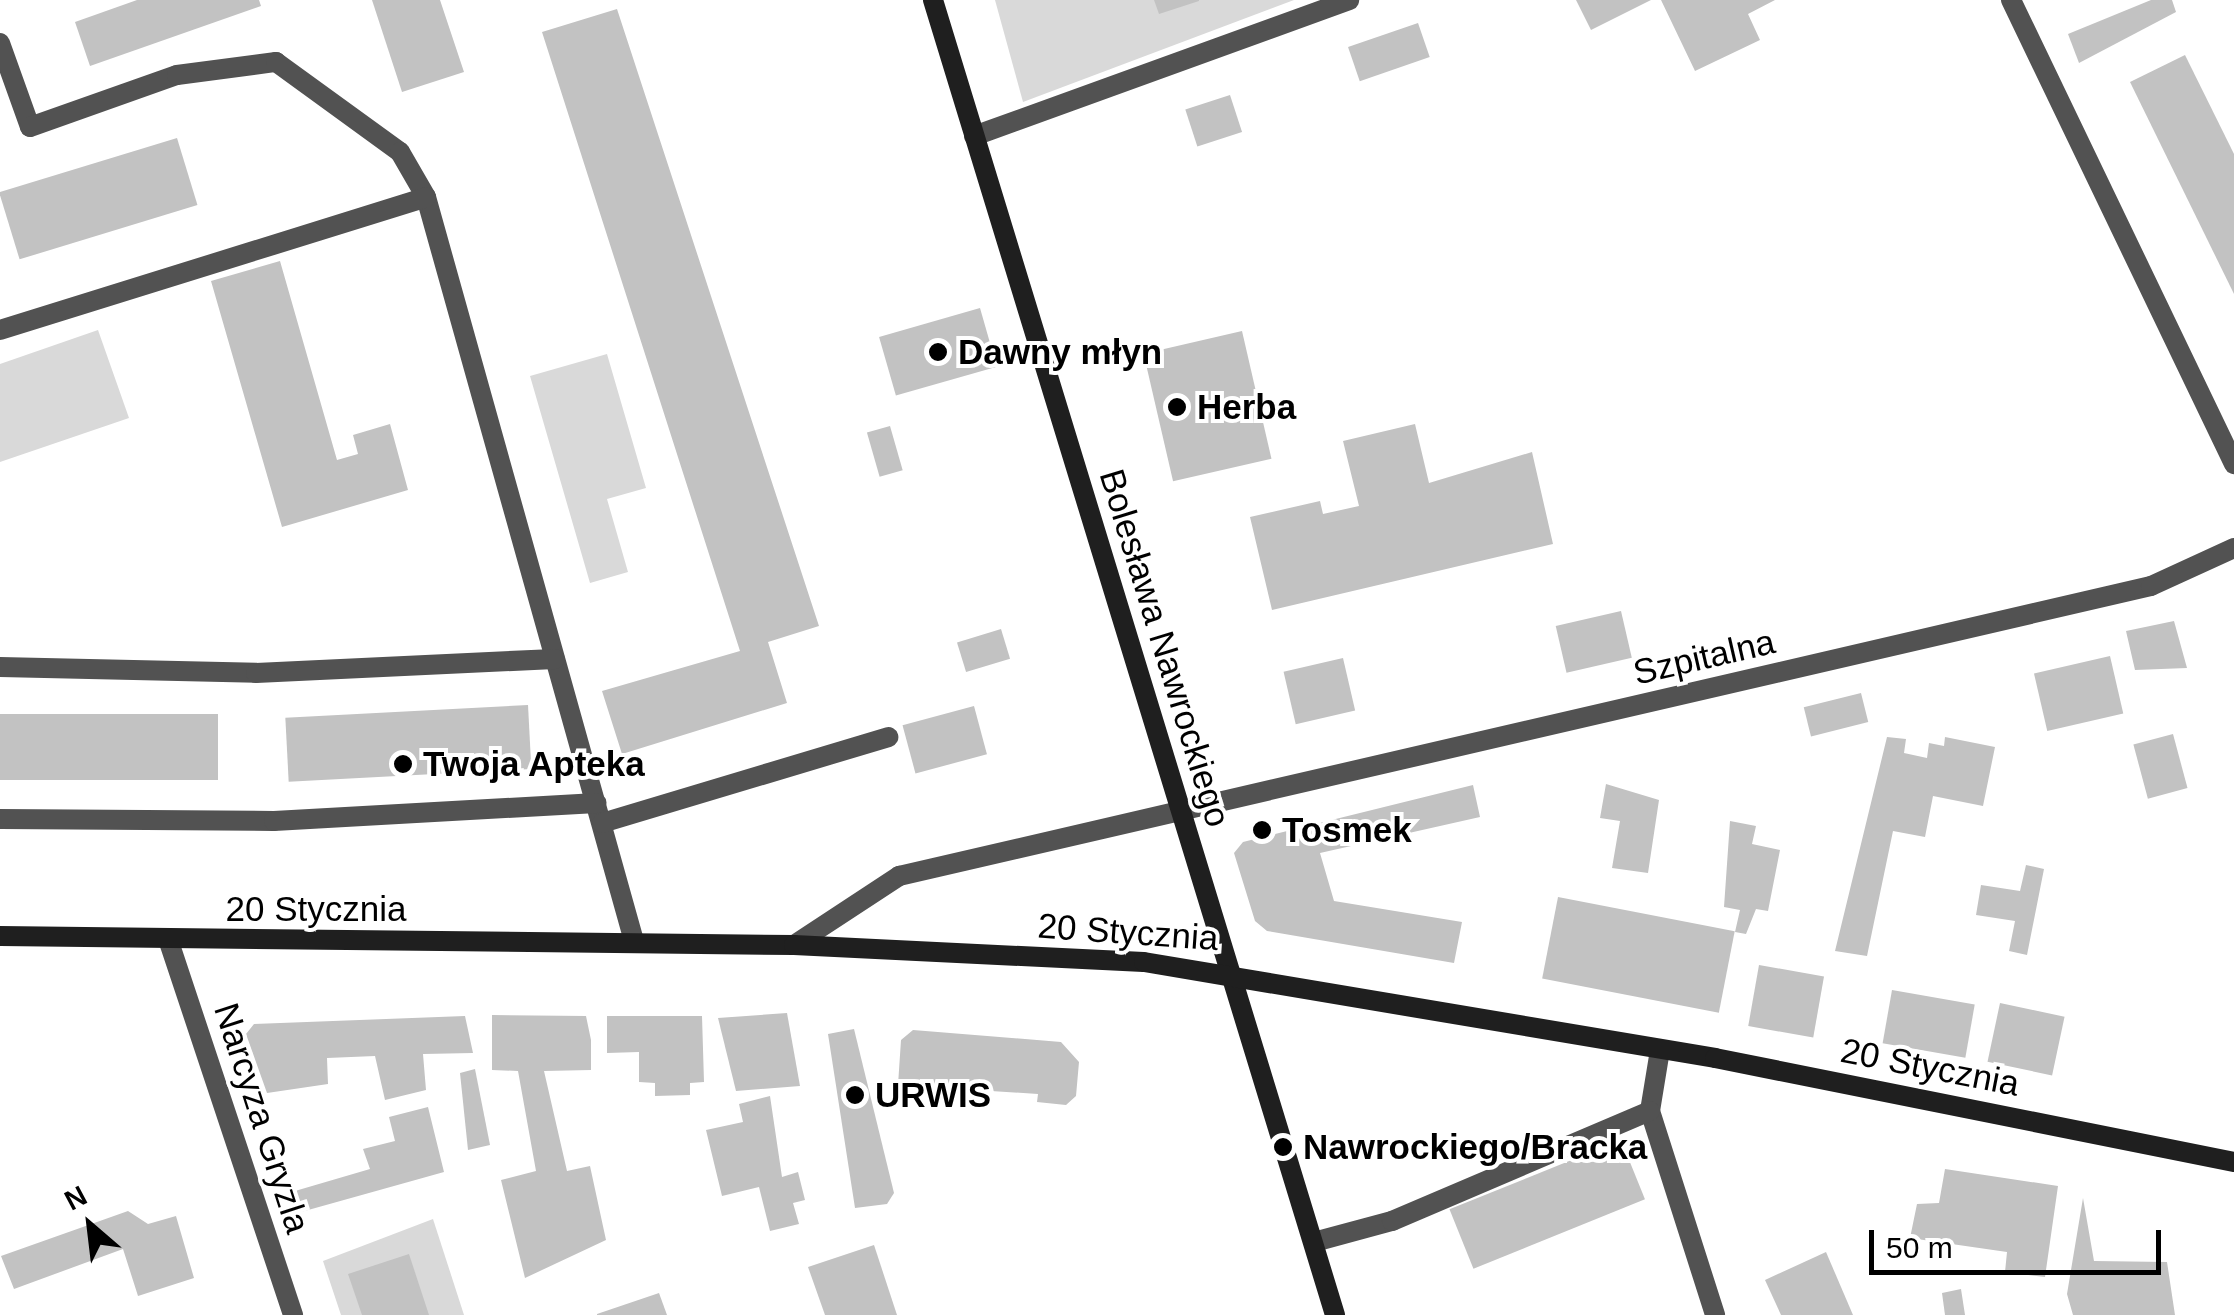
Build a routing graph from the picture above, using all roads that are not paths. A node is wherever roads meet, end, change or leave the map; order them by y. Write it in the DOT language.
graph roads {
  1 [pos="933,0"];
  2 [pos="1349,0"];
  3 [pos="2011,0"];
  4 [pos="0,43"];
  5 [pos="974,136"];
  6 [pos="426,197"];
  7 [pos="0,330"];
  8 [pos="2234,464"];
  9 [pos="2234,548"];
  10 [pos="556,658"];
  11 [pos="0,667"];
  12 [pos="888,737"];
  13 [pos="1183,812"];
  14 [pos="599,813"];
  15 [pos="0,818"];
  16 [pos="0,936"];
  17 [pos="634,941"];
  18 [pos="169,942"];
  19 [pos="794,944"];
  20 [pos="1229,972"];
  21 [pos="1660,1050"];
  22 [pos="1650,1112"];
  23 [pos="2234,1162"];
  24 [pos="1314,1242"];
  25 [pos="293,1315"];
  26 [pos="1335,1315"];
  27 [pos="1714,1315"];
  1 -- 5 [label="street, Bolesława Nawrockiego"];
  2 -- 5 [label="street"];
  3 -- 8 [label="street"];
  4 -- 6 [label="street"];
  5 -- 13 [label="street, Bolesława Nawrockiego"];
  6 -- 7 [label="street"];
  6 -- 10 [label="street"];
  9 -- 13 [label="street, Szpitalna"];
  10 -- 11 [label="street"];
  10 -- 14 [label="street"];
  12 -- 14 [label="street"];
  13 -- 19 [label="street, Szpitalna"];
  13 -- 20 [label="street, Bolesława Nawrockiego"];
  14 -- 15 [label="street"];
  14 -- 17 [label="street"];
  16 -- 18 [label="street, 20 Stycznia"];
  17 -- 18 [label="street, 20 Stycznia"];
  17 -- 19 [label="street, 20 Stycznia"];
  18 -- 25 [label="street, Narcyza Gryzla"];
  19 -- 20 [label="street, 20 Stycznia"];
  20 -- 21 [label="street, 20 Stycznia"];
  20 -- 24 [label="street, Bolesława Nawrockiego"];
  21 -- 22 [label="street"];
  21 -- 23 [label="street, 20 Stycznia"];
  22 -- 24 [label="street"];
  22 -- 27 [label="street"];
  24 -- 26 [label="street, Bolesława Nawrockiego"];
}
